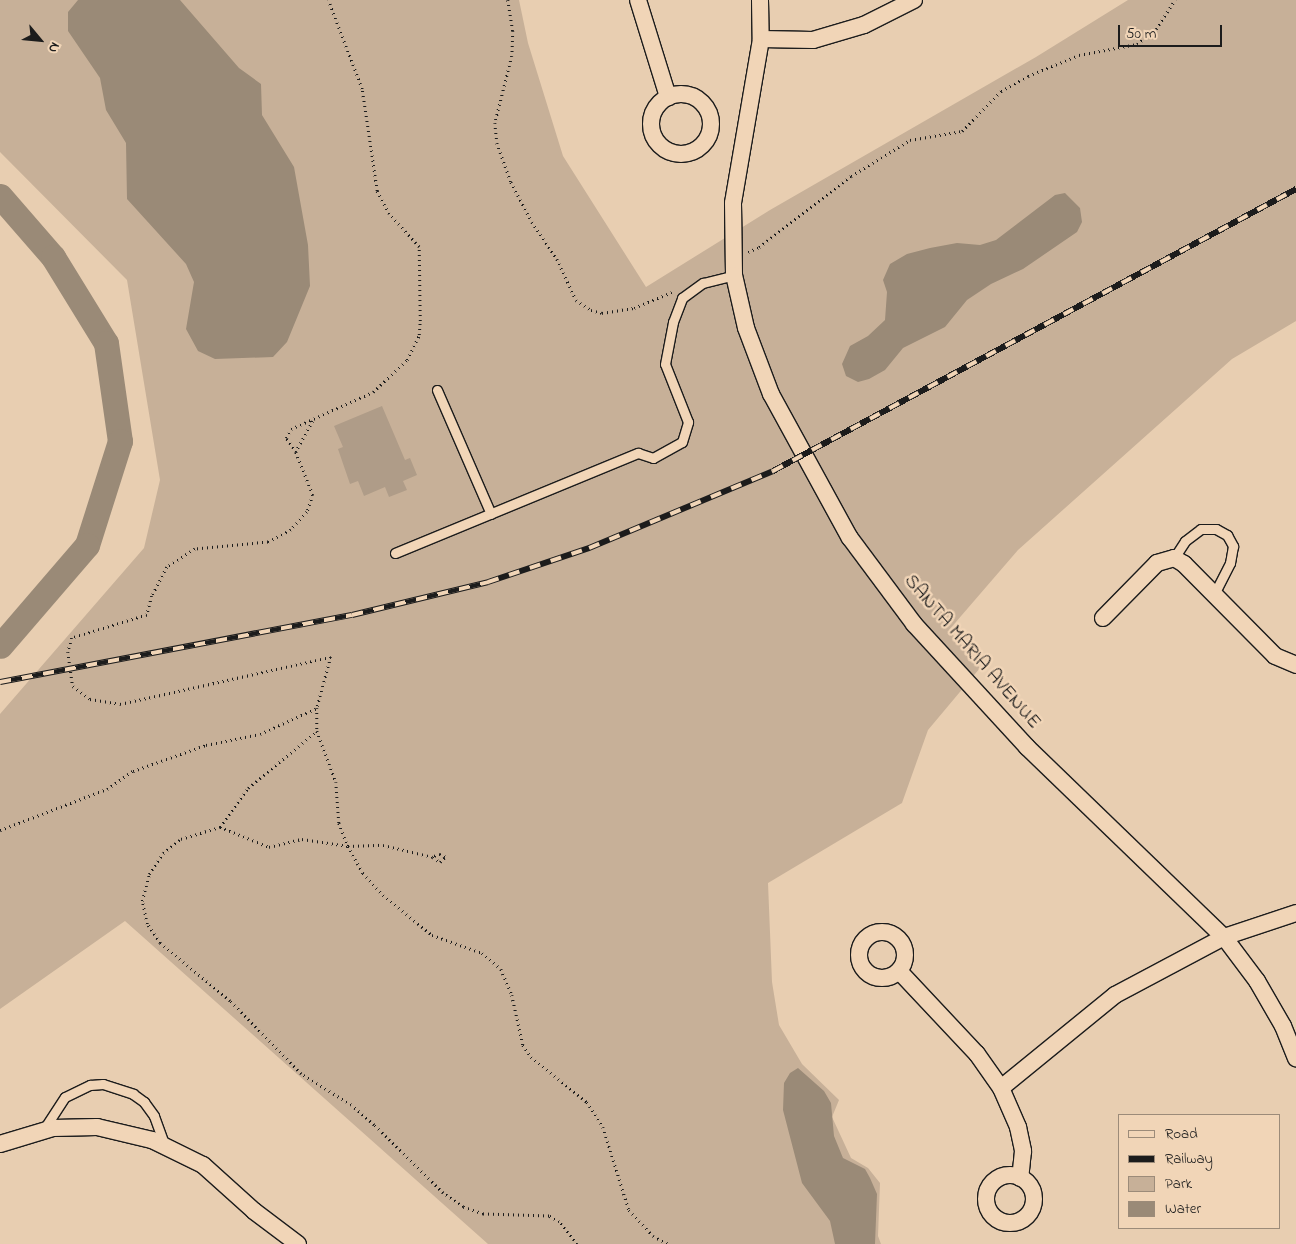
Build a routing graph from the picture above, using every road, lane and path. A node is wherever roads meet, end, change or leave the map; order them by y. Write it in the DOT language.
graph roads {
  1 [pos="328,0"];
  2 [pos="508,0"];
  3 [pos="638,0"];
  4 [pos="760,0"];
  5 [pos="914,0"];
  6 [pos="1175,0"];
  7 [pos="761,39"];
  8 [pos="668,97"];
  9 [pos="734,258"];
  10 [pos="734,275"];
  11 [pos="679,288"];
  12 [pos="437,390"];
  13 [pos="313,421"];
  14 [pos="296,452"];
  15 [pos="491,514"];
  16 [pos="395,554"];
  17 [pos="1174,558"];
  18 [pos="1214,595"];
  19 [pos="1102,618"];
  20 [pos="1296,665"];
  21 [pos="318,708"];
  22 [pos="317,731"];
  23 [pos="220,827"];
  24 [pos="0,830"];
  25 [pos="348,846"];
  26 [pos="432,857"];
  27 [pos="1296,913"];
  28 [pos="1224,938"];
  29 [pos="899,971"];
  30 [pos="1296,1059"];
  31 [pos="1001,1088"];
  32 [pos="43,1131"];
  33 [pos="0,1144"];
  34 [pos="164,1144"];
  35 [pos="1020,1178"];
  36 [pos="298,1244"];
  37 [pos="577,1244"];
  38 [pos="669,1244"];
  1 -- 13 [label="path"];
  2 -- 11 [label="path"];
  3 -- 8 [label="street"];
  4 -- 7 [label="street, SANTA MARIA AVENUE"];
  5 -- 7 [label="street"];
  6 -- 9 [label="path"];
  7 -- 9 [label="street, SANTA MARIA AVENUE"];
  9 -- 10 [label="street, SANTA MARIA AVENUE"];
  10 -- 15 [label="lane"];
  10 -- 28 [label="street, SANTA MARIA AVENUE"];
  12 -- 15 [label="lane"];
  13 -- 14 [label="path"];
  13 -- 14 [label="path"];
  14 -- 21 [label="path"];
  15 -- 16 [label="lane"];
  17 -- 18 [label="street"];
  17 -- 18 [label="lane"];
  17 -- 19 [label="street"];
  18 -- 20 [label="street"];
  21 -- 22 [label="path"];
  21 -- 24 [label="path"];
  22 -- 23 [label="path"];
  22 -- 25 [label="path"];
  23 -- 25 [label="path"];
  23 -- 37 [label="path"];
  25 -- 26 [label="path"];
  25 -- 38 [label="path"];
  27 -- 28 [label="street"];
  28 -- 30 [label="street, SANTA MARIA AVENUE"];
  28 -- 31 [label="street"];
  29 -- 31 [label="street"];
  31 -- 35 [label="street"];
  32 -- 33 [label="street"];
  32 -- 34 [label="street"];
  32 -- 34 [label="lane"];
  34 -- 36 [label="street"];
}
